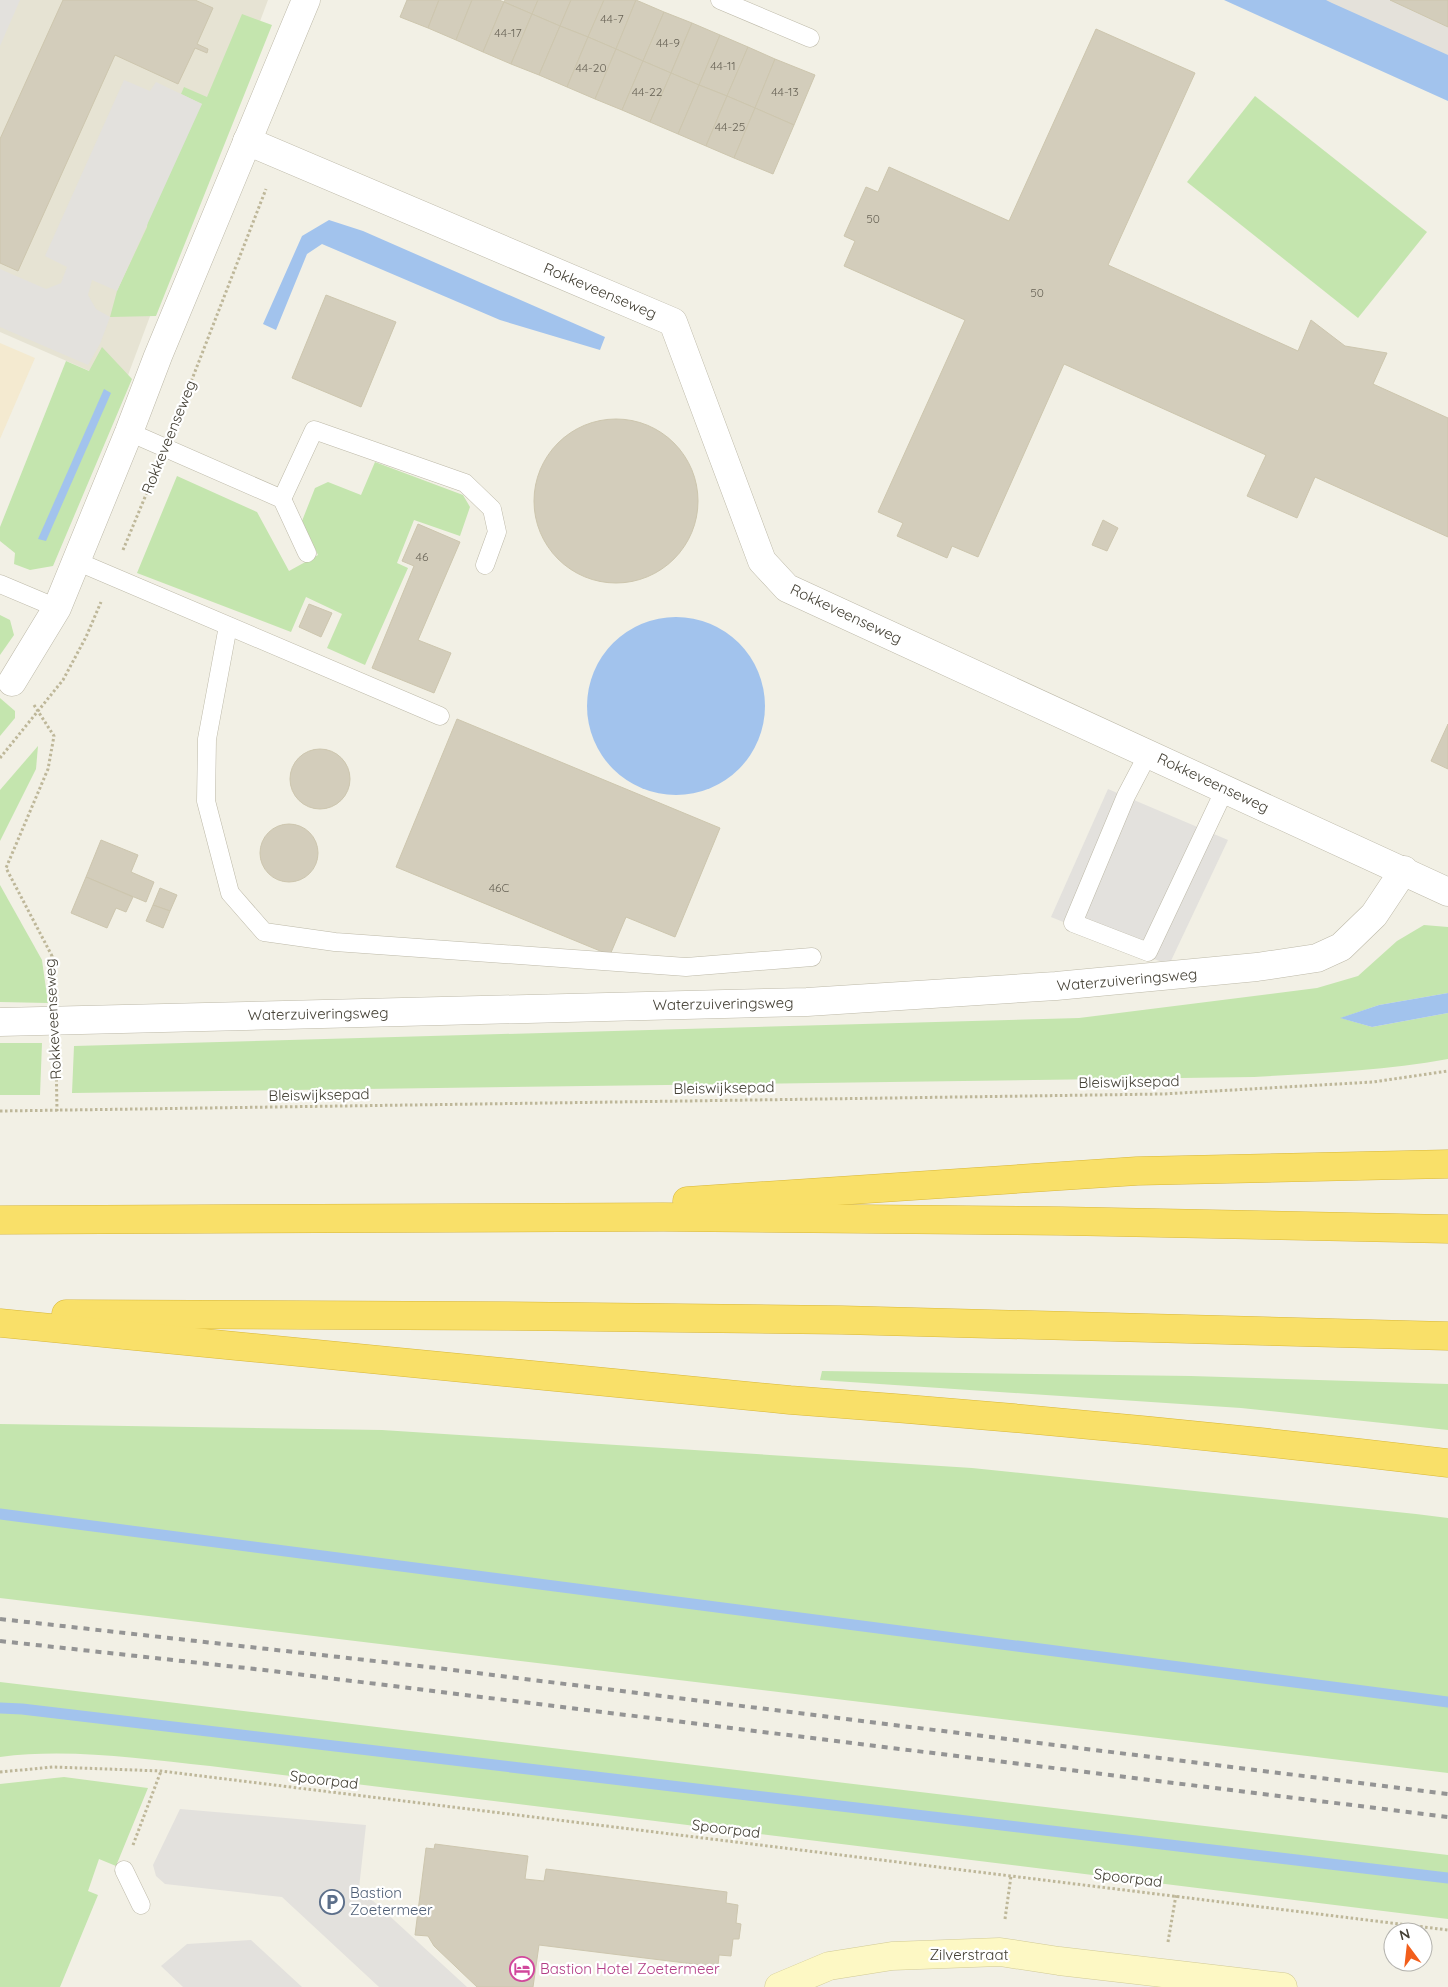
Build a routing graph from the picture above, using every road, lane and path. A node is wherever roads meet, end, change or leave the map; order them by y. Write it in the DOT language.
graph roads {
  1 [pos="306,0"];
  2 [pos="720,0"];
  3 [pos="810,38"];
  4 [pos="247,141"];
  5 [pos="279,155"];
  6 [pos="129,432"];
  7 [pos="165,448"];
  8 [pos="282,499"];
  9 [pos="307,553"];
  10 [pos="76,561"];
  11 [pos="485,565"];
  12 [pos="112,576"];
  13 [pos="0,584"];
  14 [pos="56,608"];
  15 [pos="228,626"];
  16 [pos="12,682"];
  17 [pos="39,710"];
  18 [pos="440,716"];
  19 [pos="1148,754"];
  20 [pos="0,758"];
  21 [pos="1225,789"];
  22 [pos="1404,870"];
  23 [pos="1448,892"];
  24 [pos="812,957"];
  25 [pos="55,1020"];
  26 [pos="0,1022"];
  27 [pos="1448,1071"];
  28 [pos="0,1111"];
  29 [pos="56,1111"];
  30 [pos="1448,1156"];
  31 [pos="1448,1164"];
  32 [pos="1415,1165"];
  33 [pos="436,1217"];
  34 [pos="0,1220"];
  35 [pos="1448,1230"];
  36 [pos="0,1315"];
  37 [pos="0,1323"];
  38 [pos="1448,1336"];
  39 [pos="1448,1463"];
  40 [pos="161,1771"];
  41 [pos="0,1772"];
  42 [pos="124,1870"];
  43 [pos="1176,1895"];
  44 [pos="142,1905"];
  45 [pos="1448,1930"];
  46 [pos="1161,1980"];
  47 [pos="779,1987"];
  48 [pos="1283,1987"];
  1 -- 4 [label="street"];
  2 -- 3 [label="lane"];
  4 -- 5 [label="street, Rokkeveenseweg"];
  4 -- 6 [label="street"];
  5 -- 7 [label="path, Rokkeveenseweg"];
  5 -- 19 [label="street, Rokkeveenseweg"];
  6 -- 7 [label="lane"];
  6 -- 10 [label="street"];
  7 -- 8 [label="lane"];
  7 -- 12 [label="path, Rokkeveenseweg"];
  8 -- 9 [label="lane"];
  8 -- 11 [label="lane"];
  10 -- 12 [label="lane"];
  10 -- 14 [label="street"];
  12 -- 15 [label="lane"];
  12 -- 17 [label="path, Rokkeveenseweg"];
  13 -- 14 [label="lane"];
  14 -- 16 [label="street"];
  15 -- 18 [label="lane"];
  15 -- 24 [label="lane"];
  17 -- 20 [label="path, Rokkeveenseweg"];
  17 -- 25 [label="path, Rokkeveenseweg"];
  19 -- 21 [label="street, Rokkeveenseweg"];
  19 -- 21 [label="lane"];
  21 -- 22 [label="street, Rokkeveenseweg"];
  22 -- 23 [label="street, Rokkeveenseweg"];
  22 -- 25 [label="street, Waterzuiveringsweg"];
  25 -- 26 [label="street, Waterzuiveringsweg"];
  25 -- 29 [label="path, Rokkeveenseweg"];
  27 -- 29 [label="path, Bleiswijksepad"];
  28 -- 29 [label="path, Bleiswijksepad"];
  30 -- 32 [label="lane"];
  31 -- 32 [label="highway"];
  32 -- 33 [label="highway"];
  33 -- 34 [label="highway"];
  33 -- 35 [label="highway"];
  36 -- 38 [label="highway"];
  37 -- 39 [label="highway"];
  40 -- 41 [label="path, Spoorpad"];
  40 -- 42 [label="path"];
  40 -- 43 [label="path, Spoorpad"];
  42 -- 44 [label="lane"];
  43 -- 45 [label="path, Spoorpad"];
  43 -- 46 [label="path"];
  46 -- 47 [label="street, Zilverstraat"];
  46 -- 48 [label="street, Zilverstraat"];
}
